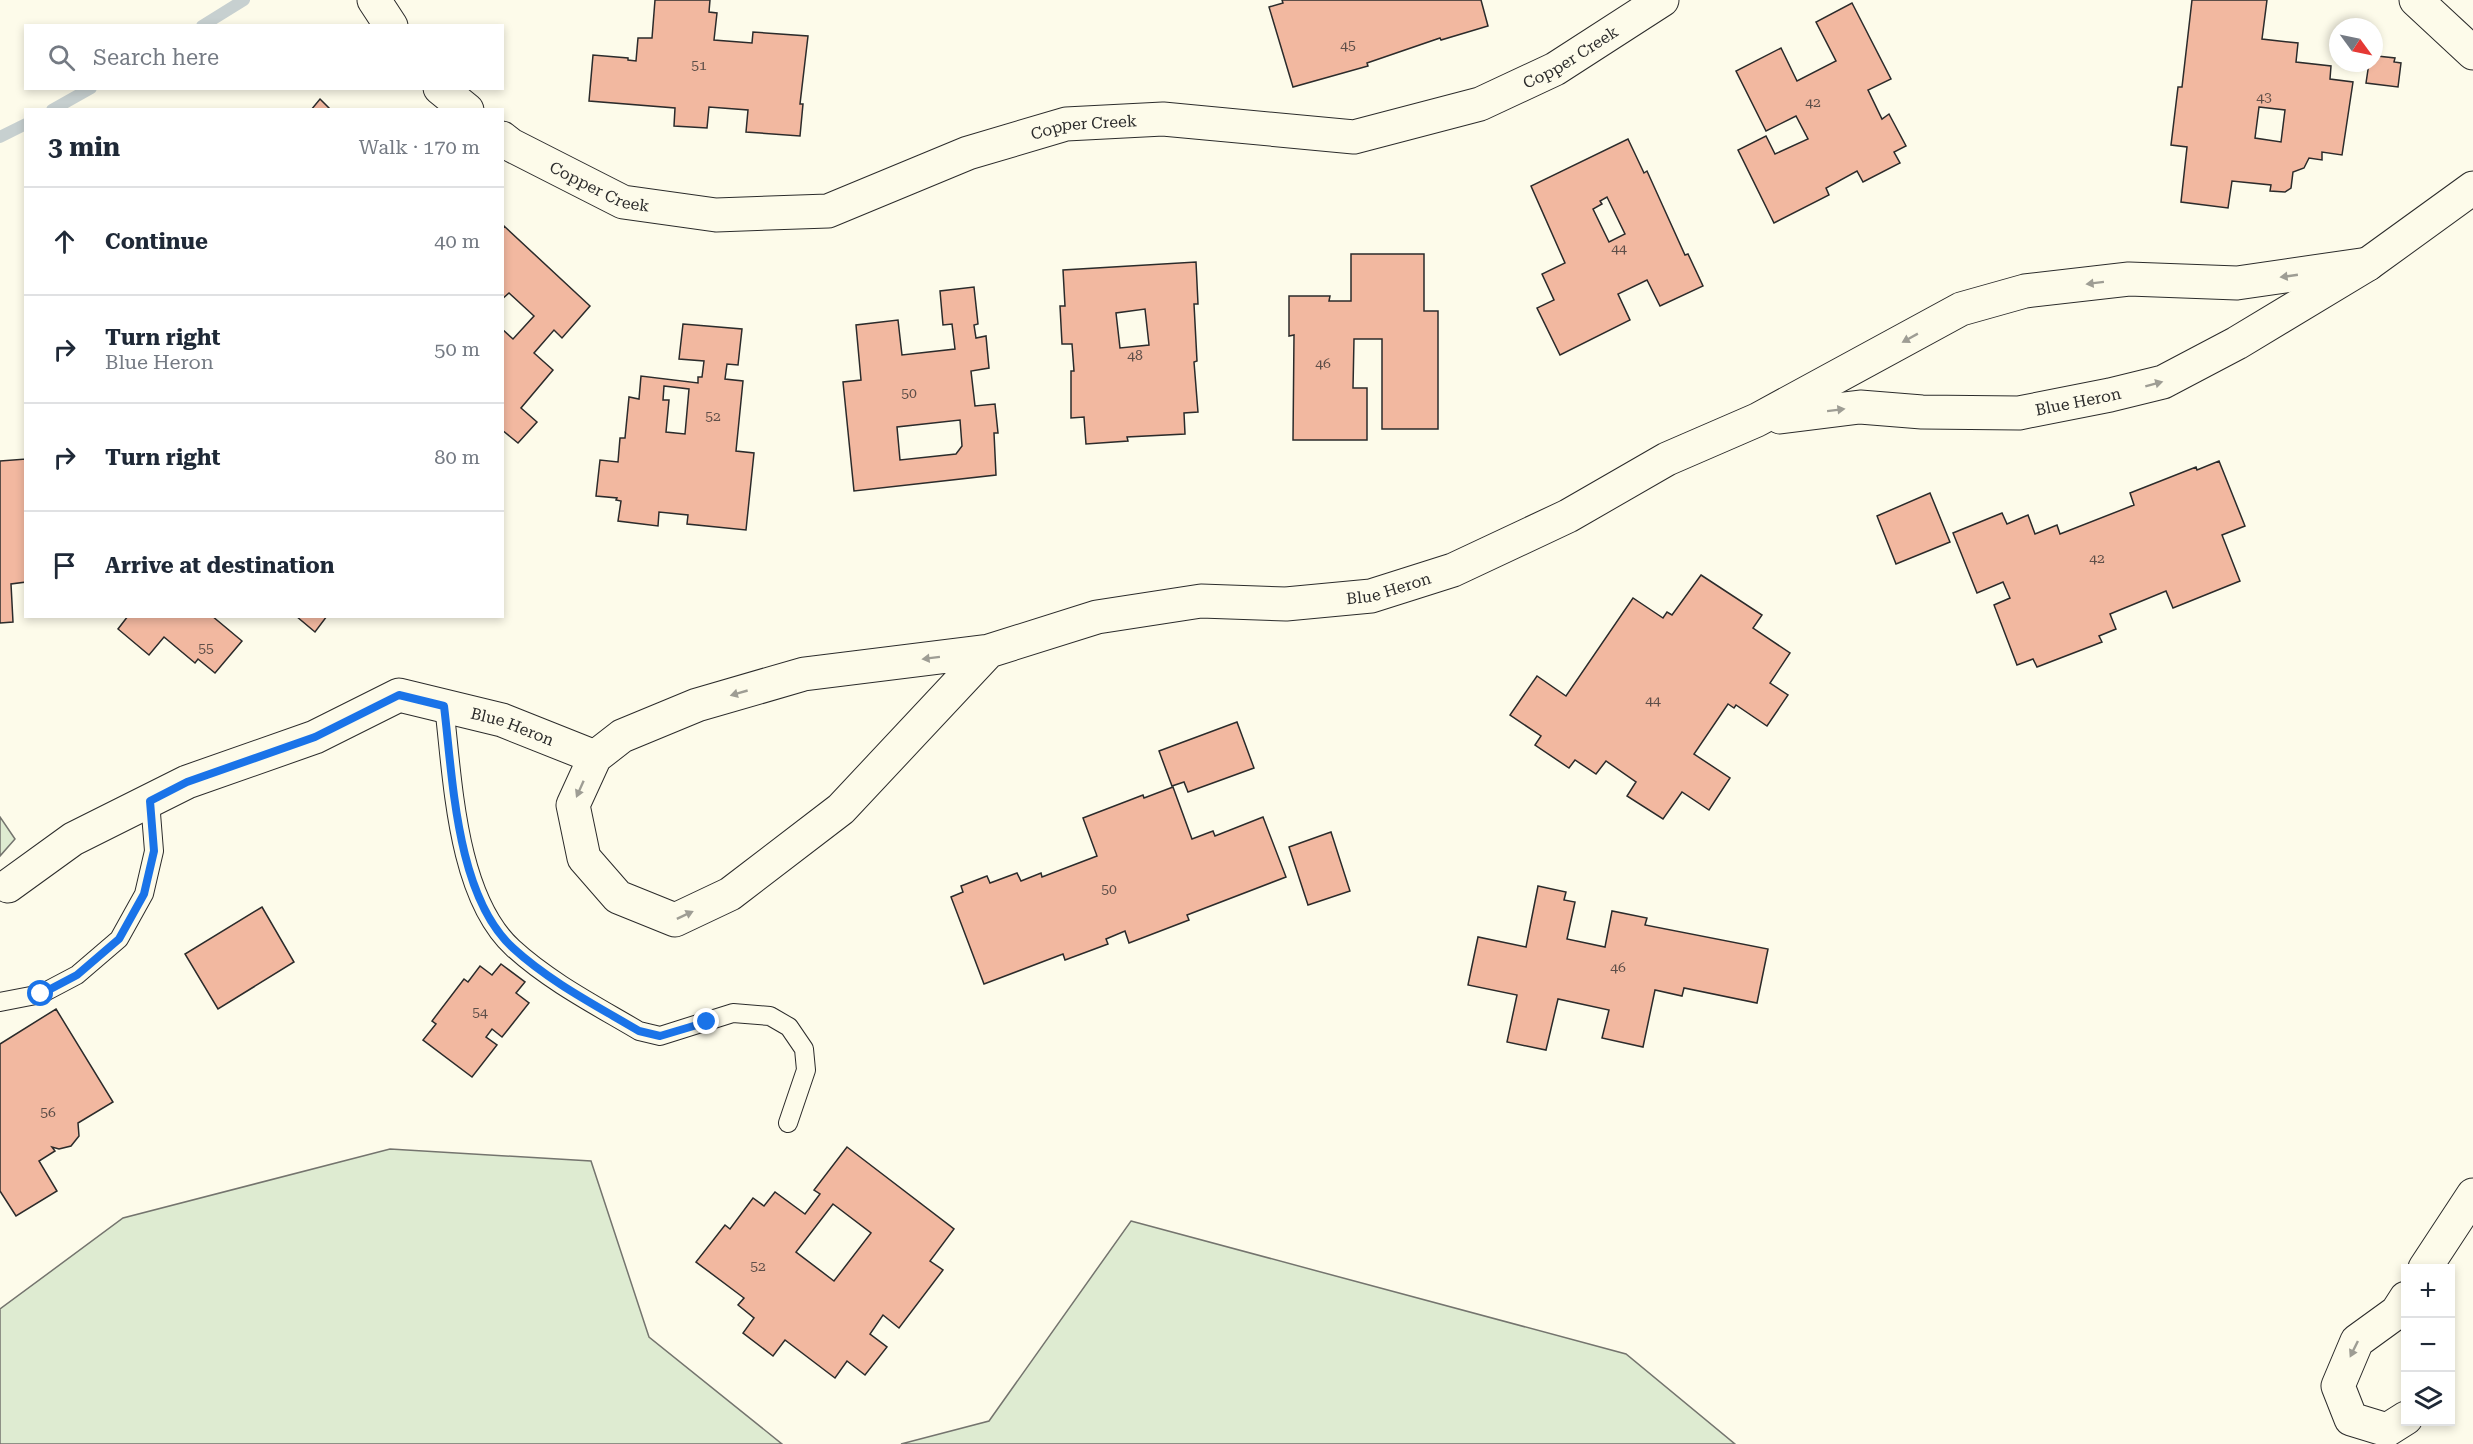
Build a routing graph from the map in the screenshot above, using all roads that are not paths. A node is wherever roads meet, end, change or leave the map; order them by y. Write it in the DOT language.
graph roads {
  1 [pos="374,0"];
  2 [pos="1662,0"];
  3 [pos="2416,0"];
  4 [pos="390,24"];
  5 [pos="2473,54"];
  6 [pos="442,90"];
  7 [pos="465,108"];
  8 [pos="504,140"];
  9 [pos="2473,188"];
  10 [pos="2368,264"];
  11 [pos="1758,420"];
  12 [pos="989,651"];
  13 [pos="444,706"];
  14 [pos="595,757"];
  15 [pos="150,801"];
  16 [pos="8,886"];
  17 [pos="0,1002"];
  18 [pos="788,1123"];
  19 [pos="2473,1195"];
  20 [pos="2428,1264"];
  21 [pos="2401,1312"];
  22 [pos="2401,1421"];
  1 -- 4 [label="street"];
  2 -- 8 [label="street, Copper Creek"];
  3 -- 5 [label="street"];
  6 -- 7 [label="street"];
  9 -- 10 [label="street, Blue Heron"];
  10 -- 11 [label="street, Blue Heron, one-way"];
  11 -- 10 [label="street, Blue Heron, one-way"];
  11 -- 12 [label="street, Blue Heron"];
  12 -- 14 [label="street, Blue Heron, one-way"];
  14 -- 12 [label="street, Blue Heron, one-way"];
  13 -- 14 [label="street, Blue Heron"];
  13 -- 15 [label="street, Blue Heron"];
  13 -- 18 [label="lane"];
  15 -- 16 [label="street, Blue Heron"];
  15 -- 17 [label="lane"];
  19 -- 20 [label="street"];
  21 -- 22 [label="street, one-way"];
}
